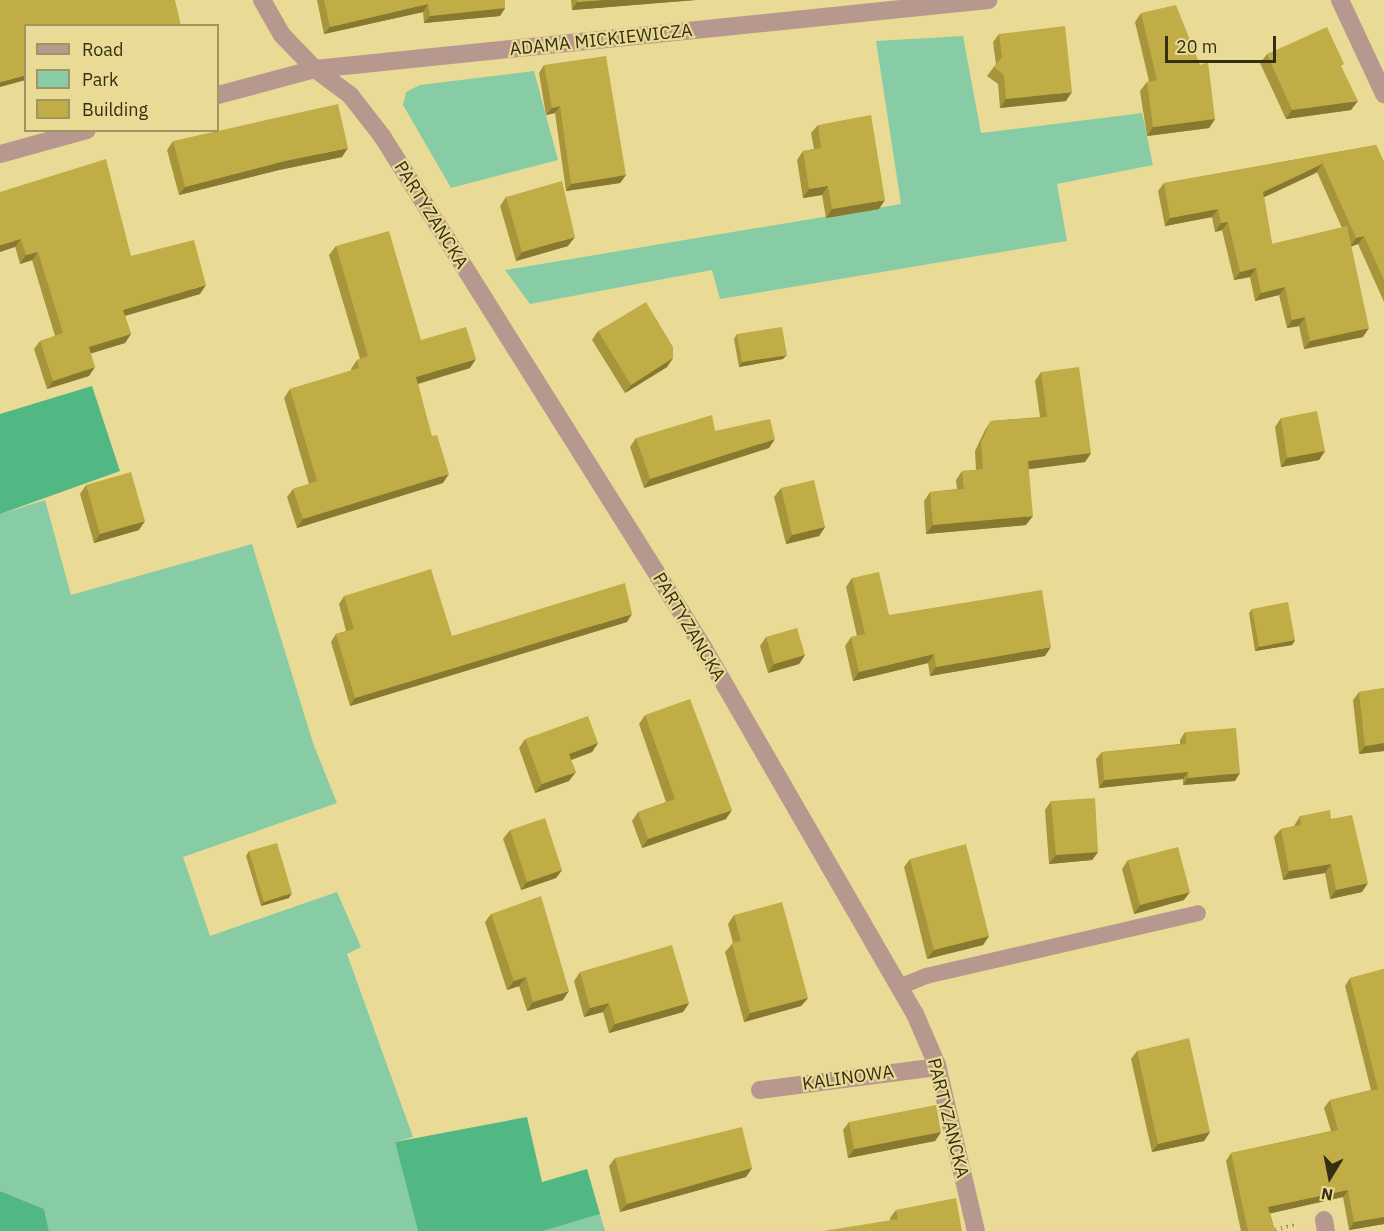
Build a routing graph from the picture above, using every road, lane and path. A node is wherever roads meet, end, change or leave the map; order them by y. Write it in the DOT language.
graph roads {
  1 [pos="262,0"];
  2 [pos="988,0"];
  3 [pos="1340,0"];
  4 [pos="315,69"];
  5 [pos="1384,94"];
  6 [pos="219,95"];
  7 [pos="80,132"];
  8 [pos="0,154"];
  9 [pos="1198,913"];
  10 [pos="898,987"];
  11 [pos="937,1067"];
  12 [pos="760,1090"];
  13 [pos="976,1231"];
  1 -- 4 [label="street, PARTYZANCKA"];
  2 -- 4 [label="street, ADAMA MICKIEWICZA"];
  3 -- 5 [label="street"];
  4 -- 6 [label="street, ADAMA MICKIEWICZA"];
  4 -- 10 [label="street, PARTYZANCKA"];
  7 -- 8 [label="street"];
  9 -- 10 [label="lane"];
  10 -- 11 [label="street, PARTYZANCKA"];
  11 -- 12 [label="street, KALINOWA"];
  11 -- 13 [label="street, PARTYZANCKA"];
}
